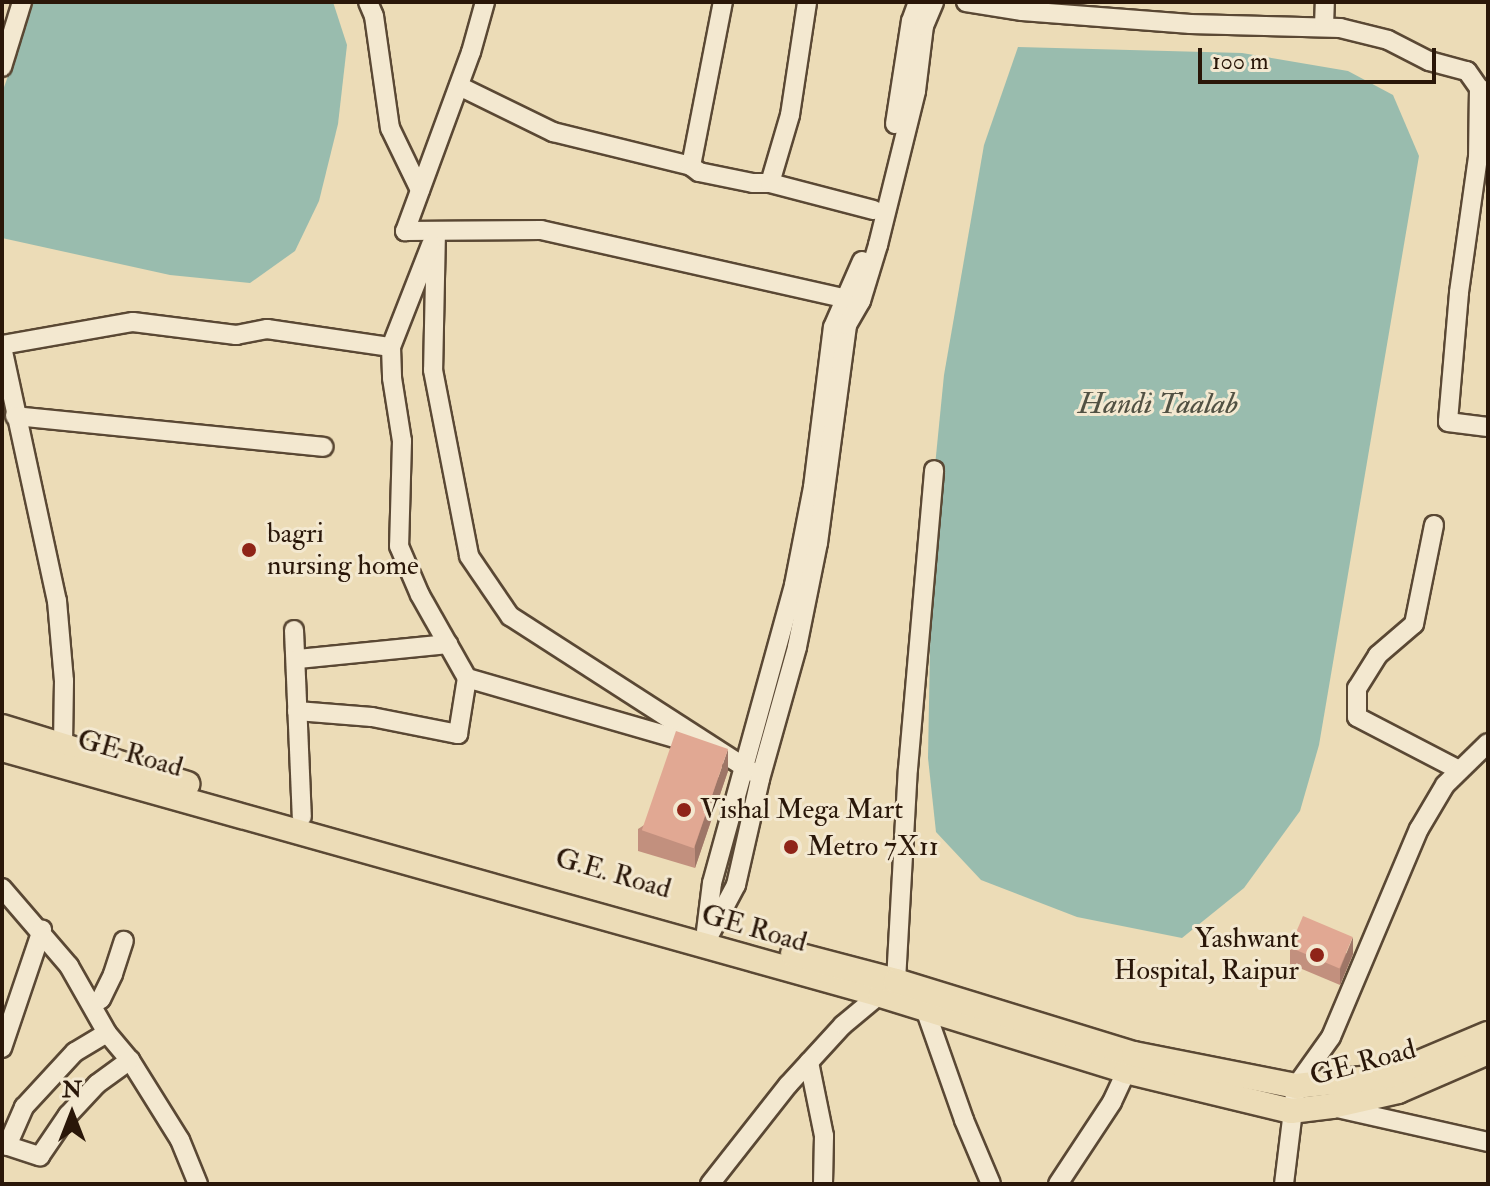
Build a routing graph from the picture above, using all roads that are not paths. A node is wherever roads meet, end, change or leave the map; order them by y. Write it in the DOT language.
graph roads {
  1 [pos="22,2"];
  2 [pos="368,2"];
  3 [pos="485,2"];
  4 [pos="723,2"];
  5 [pos="807,2"];
  6 [pos="918,2"];
  7 [pos="934,2"];
  8 [pos="966,2"];
  9 [pos="1325,2"];
  10 [pos="1324,26"];
  11 [pos="2,67"];
  12 [pos="459,86"];
  13 [pos="1484,91"];
  14 [pos="691,166"];
  15 [pos="770,183"];
  16 [pos="420,190"];
  17 [pos="874,210"];
  18 [pos="436,231"];
  19 [pos="853,301"];
  20 [pos="2,346"];
  21 [pos="391,347"];
  22 [pos="15,416"];
  23 [pos="1488,427"];
  24 [pos="323,447"];
  25 [pos="934,470"];
  26 [pos="1434,525"];
  27 [pos="294,630"];
  28 [pos="448,644"];
  29 [pos="298,659"];
  30 [pos="467,678"];
  31 [pos="297,711"];
  32 [pos="2,727"];
  33 [pos="1488,743"];
  34 [pos="63,745"];
  35 [pos="2,749"];
  36 [pos="718,750"];
  37 [pos="744,765"];
  38 [pos="1459,770"];
  39 [pos="760,779"];
  40 [pos="302,817"];
  41 [pos="2,888"];
  42 [pos="42,930"];
  43 [pos="707,936"];
  44 [pos="124,941"];
  45 [pos="888,988"];
  46 [pos="93,1004"];
  47 [pos="925,1009"];
  48 [pos="107,1033"];
  49 [pos="1488,1034"];
  50 [pos="2,1048"];
  51 [pos="1488,1052"];
  52 [pos="130,1060"];
  53 [pos="809,1062"];
  54 [pos="1130,1062"];
  55 [pos="1296,1086"];
  56 [pos="1332,1106"];
  57 [pos="1291,1111"];
  58 [pos="1488,1142"];
  59 [pos="4,1145"];
  60 [pos="198,1184"];
  61 [pos="710,1184"];
  62 [pos="823,1184"];
  63 [pos="991,1184"];
  64 [pos="1058,1184"];
  65 [pos="1284,1184"];
  1 -- 11 [label="street"];
  2 -- 16 [label="street"];
  3 -- 12 [label="street"];
  4 -- 14 [label="street"];
  5 -- 15 [label="street"];
  6 -- 17 [label="street"];
  7 -- 19 [label="street"];
  8 -- 10 [label="street"];
  9 -- 10 [label="street"];
  10 -- 13 [label="street"];
  12 -- 14 [label="street"];
  12 -- 16 [label="street"];
  13 -- 23 [label="street"];
  14 -- 15 [label="street"];
  15 -- 17 [label="street"];
  16 -- 18 [label="street"];
  17 -- 19 [label="street"];
  18 -- 19 [label="street"];
  18 -- 21 [label="street"];
  18 -- 36 [label="street"];
  19 -- 37 [label="street"];
  19 -- 39 [label="street"];
  20 -- 21 [label="street"];
  20 -- 22 [label="street"];
  21 -- 28 [label="street"];
  22 -- 24 [label="street"];
  22 -- 34 [label="street"];
  25 -- 45 [label="street"];
  26 -- 38 [label="street"];
  27 -- 29 [label="street"];
  28 -- 29 [label="street"];
  28 -- 30 [label="street"];
  29 -- 31 [label="street"];
  30 -- 31 [label="street"];
  30 -- 36 [label="street"];
  31 -- 40 [label="street"];
  32 -- 34 [label="main road, G.E. Road"];
  33 -- 38 [label="street"];
  34 -- 40 [label="main road, G.E. Road"];
  35 -- 43 [label="main road, GE Road"];
  36 -- 37 [label="street"];
  37 -- 39 [label="street"];
  37 -- 43 [label="street"];
  38 -- 55 [label="street"];
  39 -- 43 [label="street"];
  40 -- 43 [label="main road, G.E. Road"];
  41 -- 42 [label="street"];
  42 -- 46 [label="street"];
  42 -- 50 [label="street"];
  43 -- 45 [label="main road, GE Road"];
  44 -- 46 [label="street"];
  45 -- 47 [label="main road, GE Road"];
  45 -- 53 [label="street"];
  45 -- 54 [label="main road"];
  46 -- 48 [label="street"];
  47 -- 54 [label="main road, GE Road"];
  47 -- 63 [label="street"];
  48 -- 52 [label="street"];
  48 -- 59 [label="street"];
  49 -- 55 [label="main road"];
  51 -- 56 [label="main road, GE Road"];
  52 -- 59 [label="street"];
  52 -- 60 [label="street"];
  53 -- 61 [label="street"];
  53 -- 62 [label="street"];
  54 -- 55 [label="main road"];
  54 -- 57 [label="main road, GE Road"];
  54 -- 64 [label="street"];
  55 -- 56 [label="street"];
  55 -- 57 [label="street"];
  56 -- 57 [label="main road, GE Road"];
  56 -- 58 [label="street"];
  57 -- 65 [label="street"];
}
